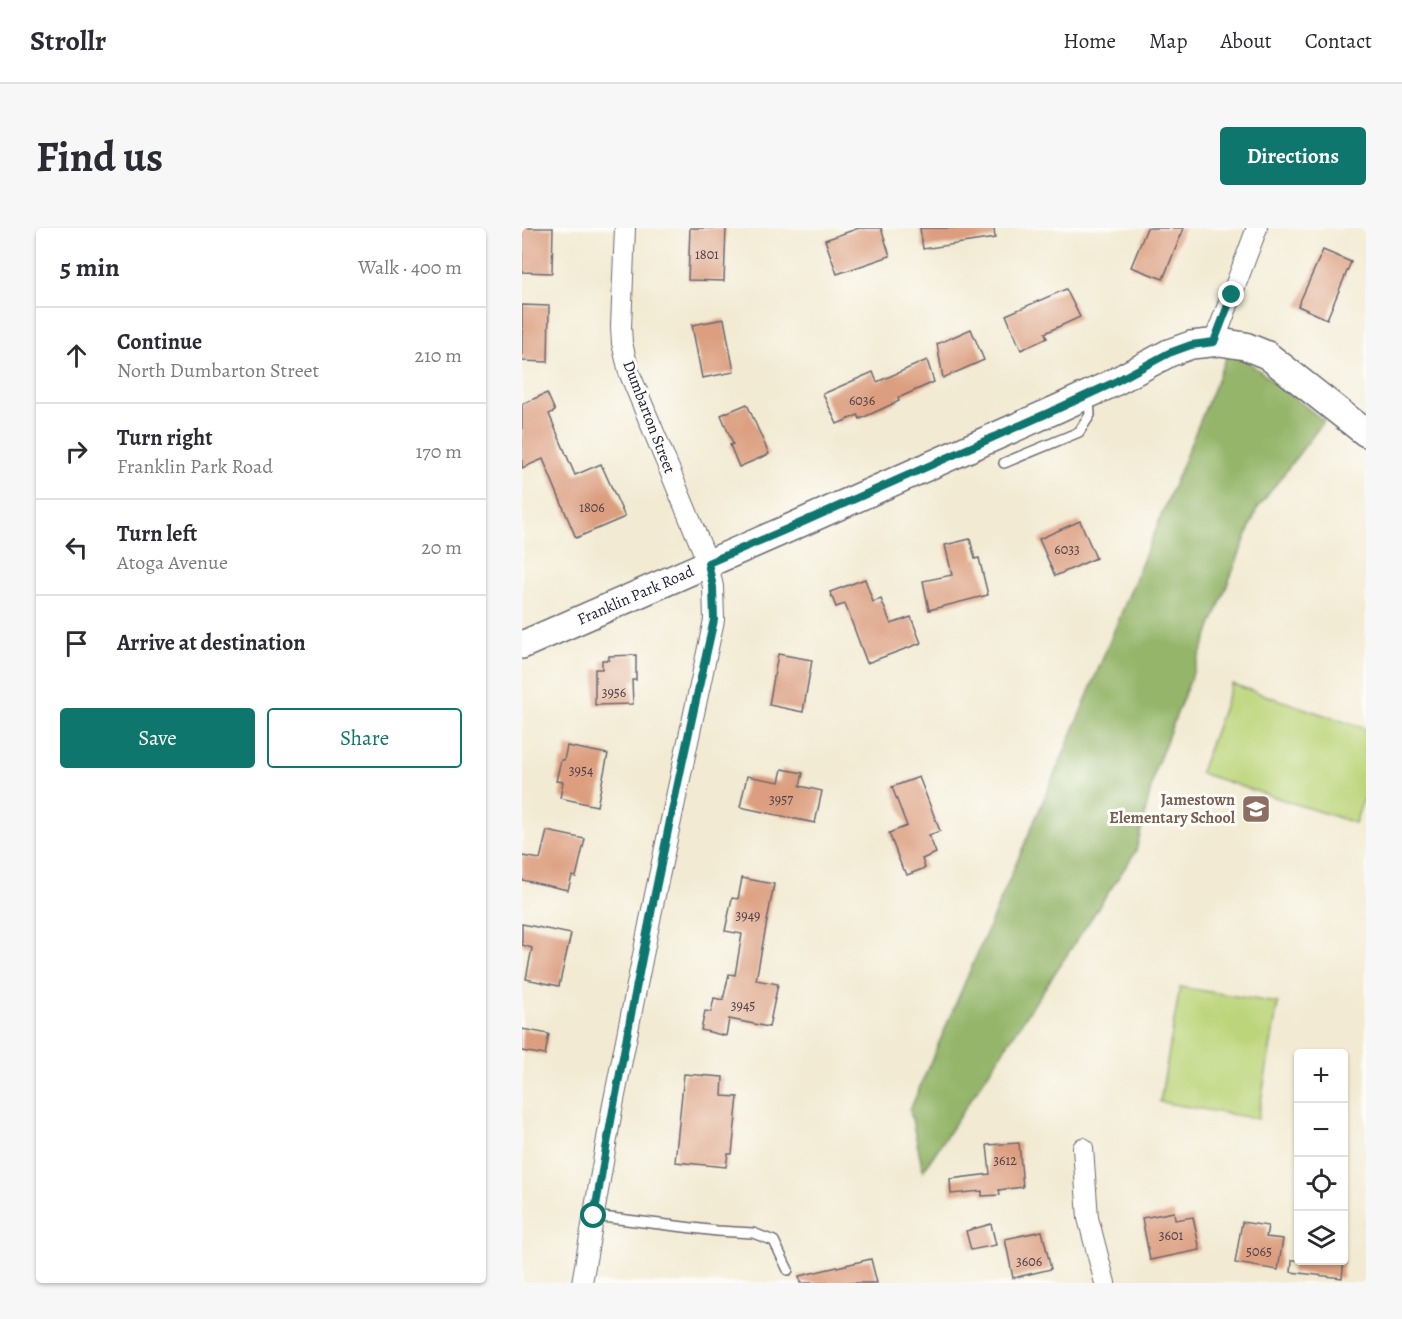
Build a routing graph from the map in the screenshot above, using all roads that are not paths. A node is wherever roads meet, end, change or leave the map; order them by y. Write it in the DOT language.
graph roads {
  1 [pos="625,228"];
  2 [pos="1257,228"];
  3 [pos="1214,342"];
  4 [pos="1088,395"];
  5 [pos="1364,431"];
  6 [pos="1004,463"];
  7 [pos="708,563"];
  8 [pos="522,645"];
  9 [pos="1083,1148"];
  10 [pos="594,1216"];
  11 [pos="788,1270"];
  12 [pos="582,1283"];
  13 [pos="1105,1283"];
  1 -- 7 [label="street, Dumbarton Street"];
  2 -- 3 [label="street"];
  3 -- 4 [label="street, Franklin Park Road"];
  3 -- 5 [label="street, Franklin Park Road"];
  4 -- 6 [label="lane"];
  4 -- 7 [label="street, Franklin Park Road"];
  7 -- 8 [label="street, Franklin Park Road"];
  7 -- 10 [label="street, Dumbarton Street"];
  9 -- 13 [label="street"];
  10 -- 11 [label="lane"];
  10 -- 12 [label="street, Dumbarton Street"];
}
